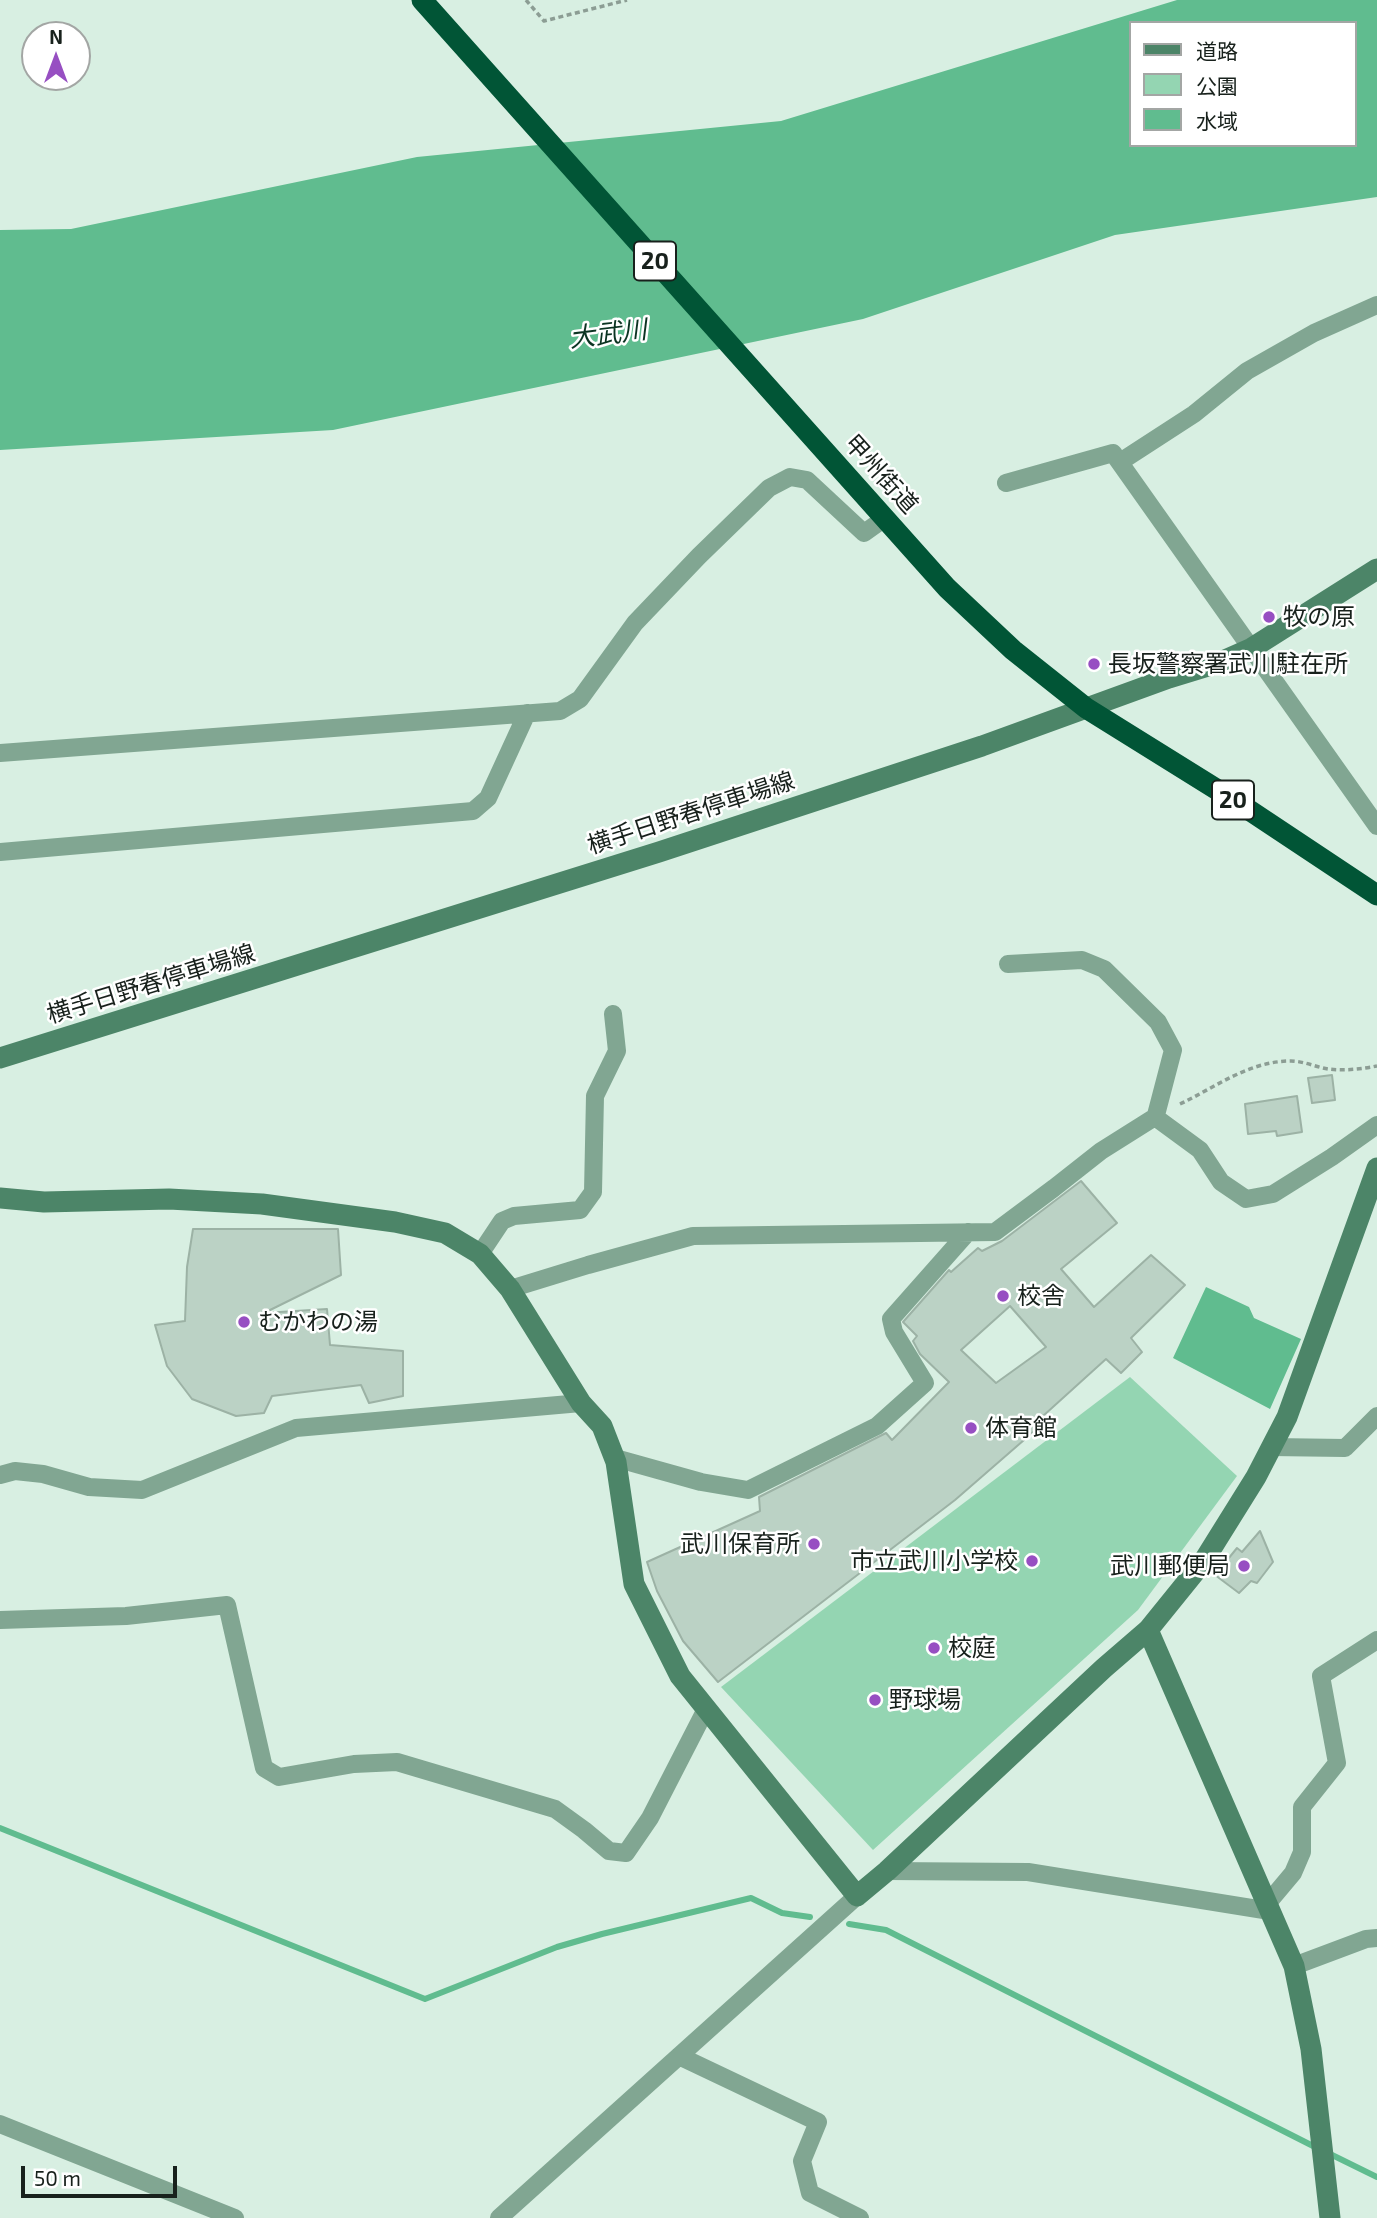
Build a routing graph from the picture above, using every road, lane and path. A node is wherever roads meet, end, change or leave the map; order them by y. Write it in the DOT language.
graph roads {
  1 [pos="422,0"];
  2 [pos="526,0"];
  3 [pos="627,0"];
  4 [pos="1377,305"];
  5 [pos="1120,462"];
  6 [pos="1006,483"];
  7 [pos="885,518"];
  8 [pos="1377,569"];
  9 [pos="1252,648"];
  10 [pos="1086,708"];
  11 [pos="527,713"];
  12 [pos="0,753"];
  13 [pos="1377,826"];
  14 [pos="0,852"];
  15 [pos="1377,895"];
  16 [pos="1008,964"];
  17 [pos="613,1014"];
  18 [pos="0,1058"];
  19 [pos="1377,1066"];
  20 [pos="1156,1115"];
  21 [pos="1377,1125"];
  22 [pos="1377,1168"];
  23 [pos="0,1198"];
  24 [pos="968,1232"];
  25 [pos="480,1254"];
  26 [pos="510,1289"];
  27 [pos="581,1403"];
  28 [pos="1377,1416"];
  29 [pos="1271,1447"];
  30 [pos="615,1458"];
  31 [pos="0,1475"];
  32 [pos="0,1620"];
  33 [pos="1148,1630"];
  34 [pos="1377,1640"];
  35 [pos="706,1709"];
  36 [pos="887,1871"];
  37 [pos="857,1896"];
  38 [pos="1269,1907"];
  39 [pos="1377,1938"];
  40 [pos="1294,1966"];
  41 [pos="679,2056"];
  42 [pos="0,2124"];
  43 [pos="235,2218"];
  44 [pos="499,2218"];
  45 [pos="860,2218"];
  46 [pos="1330,2218"];
  1 -- 7 [label="highway, 甲州街道 / 20"];
  2 -- 3 [label="path"];
  4 -- 5 [label="street"];
  5 -- 6 [label="street"];
  5 -- 9 [label="street"];
  7 -- 10 [label="highway, 甲州街道 / 20"];
  7 -- 11 [label="street"];
  8 -- 9 [label="street, 横手日野春停車場線"];
  9 -- 10 [label="street, 横手日野春停車場線"];
  9 -- 13 [label="street"];
  10 -- 15 [label="highway, 甲州街道 / 20"];
  10 -- 18 [label="street, 横手日野春停車場線"];
  11 -- 12 [label="street"];
  11 -- 14 [label="street"];
  16 -- 20 [label="street"];
  17 -- 25 [label="street"];
  19 -- 20 [label="path"];
  21 -- 24 [label="street"];
  22 -- 29 [label="street"];
  23 -- 25 [label="street"];
  24 -- 26 [label="street"];
  24 -- 30 [label="street"];
  25 -- 26 [label="street"];
  26 -- 27 [label="street"];
  27 -- 30 [label="street"];
  27 -- 31 [label="street"];
  28 -- 29 [label="street"];
  29 -- 33 [label="street"];
  30 -- 35 [label="street"];
  32 -- 35 [label="street"];
  33 -- 36 [label="street"];
  33 -- 38 [label="street"];
  34 -- 38 [label="street"];
  35 -- 37 [label="street"];
  36 -- 37 [label="street"];
  36 -- 38 [label="street"];
  37 -- 41 [label="street"];
  38 -- 40 [label="street"];
  39 -- 40 [label="street"];
  40 -- 46 [label="street"];
  41 -- 44 [label="street"];
  41 -- 45 [label="street"];
  42 -- 43 [label="street"];
}
